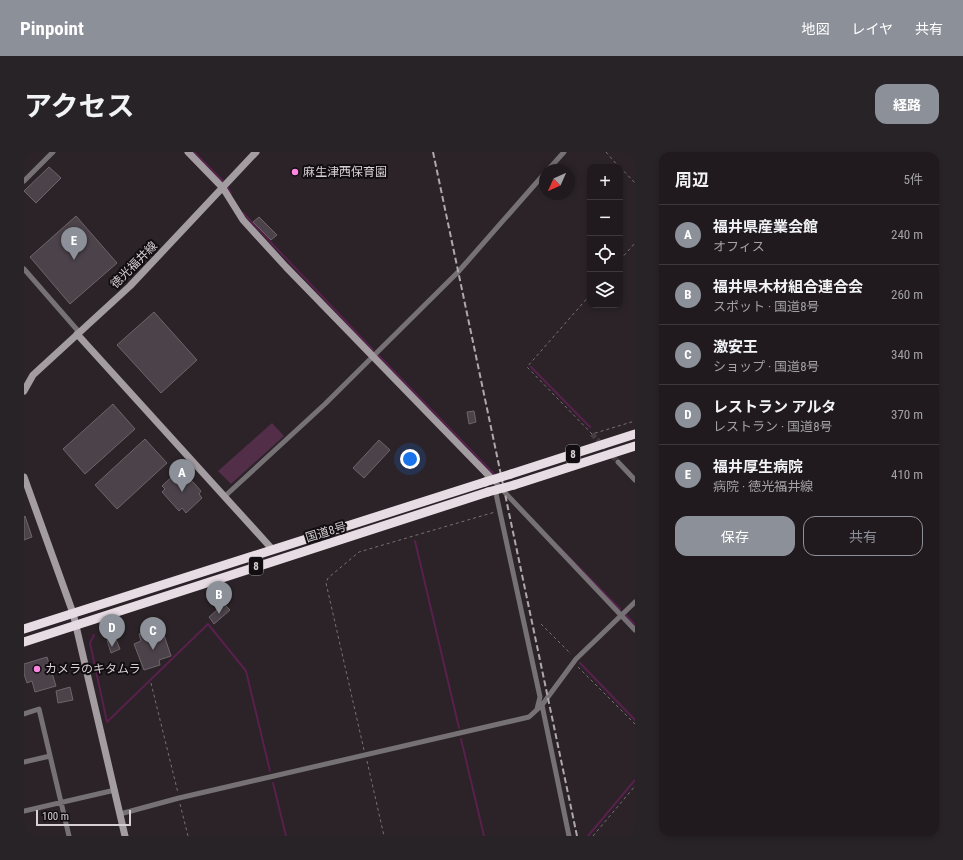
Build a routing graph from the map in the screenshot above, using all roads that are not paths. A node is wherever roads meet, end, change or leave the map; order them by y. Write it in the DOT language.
graph roads {
  1 [pos="53,152"];
  2 [pos="188,152"];
  3 [pos="256,152"];
  4 [pos="564,152"];
  5 [pos="553,164"];
  6 [pos="539,180"];
  7 [pos="24,181"];
  8 [pos="223,188"];
  9 [pos="24,269"];
  10 [pos="78,333"];
  11 [pos="373,356"];
  12 [pos="24,391"];
  13 [pos="635,434"];
  14 [pos="635,446"];
  15 [pos="618,462"];
  16 [pos="24,477"];
  17 [pos="635,480"];
  18 [pos="489,481"];
  19 [pos="224,497"];
  20 [pos="273,550"];
  21 [pos="635,602"];
  22 [pos="73,613"];
  23 [pos="622,615"];
  24 [pos="76,626"];
  25 [pos="24,629"];
  26 [pos="635,630"];
  27 [pos="24,642"];
  28 [pos="542,705"];
  29 [pos="537,710"];
  30 [pos="24,714"];
  31 [pos="50,756"];
  32 [pos="24,762"];
  33 [pos="115,790"];
  34 [pos="61,802"];
  35 [pos="24,811"];
  36 [pos="120,814"];
  37 [pos="69,836"];
  38 [pos="126,836"];
  39 [pos="569,836"];
  1 -- 7 [label="street"];
  2 -- 8 [label="street"];
  3 -- 8 [label="street, 徳光福井線"];
  4 -- 5 [label="street"];
  6 -- 11 [label="street"];
  8 -- 10 [label="street, 徳光福井線"];
  8 -- 11 [label="street"];
  9 -- 10 [label="street"];
  10 -- 12 [label="street, 徳光福井線"];
  10 -- 19 [label="street"];
  11 -- 18 [label="street"];
  11 -- 19 [label="street"];
  13 -- 18 [label="highway, 国道8号 / 8, bridge"];
  14 -- 24 [label="highway, 国道8号 / 8, bridge"];
  15 -- 17 [label="street"];
  16 -- 22 [label="street"];
  18 -- 20 [label="highway, 国道8号 / 8"];
  18 -- 23 [label="street"];
  18 -- 29 [label="street"];
  19 -- 20 [label="street"];
  20 -- 22 [label="highway, 国道8号 / 8"];
  21 -- 23 [label="street"];
  22 -- 24 [label="street"];
  22 -- 25 [label="highway, 国道8号 / 8"];
  23 -- 26 [label="street"];
  23 -- 28 [label="street"];
  24 -- 27 [label="highway, 国道8号 / 8"];
  24 -- 33 [label="street"];
  28 -- 29 [label="street"];
  28 -- 39 [label="street"];
  29 -- 36 [label="street"];
  30 -- 31 [label="street"];
  31 -- 32 [label="street"];
  31 -- 34 [label="street"];
  33 -- 34 [label="street"];
  33 -- 36 [label="street"];
  34 -- 35 [label="street"];
  34 -- 37 [label="street"];
  36 -- 38 [label="street"];
}
